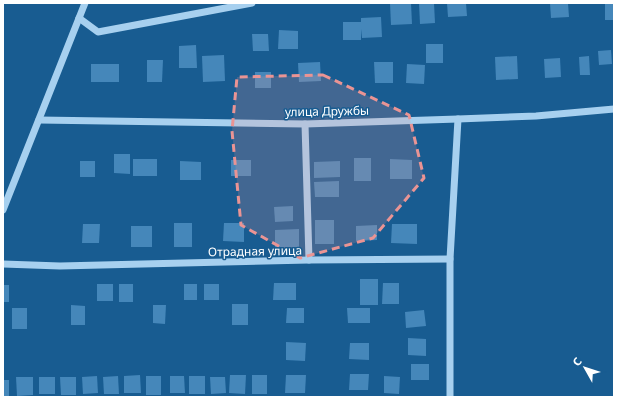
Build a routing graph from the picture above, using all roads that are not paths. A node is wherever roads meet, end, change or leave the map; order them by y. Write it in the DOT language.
graph roads {
  1 [pos="85,3"];
  2 [pos="252,3"];
  3 [pos="78,18"];
  4 [pos="614,109"];
  5 [pos="458,119"];
  6 [pos="39,120"];
  7 [pos="305,124"];
  8 [pos="3,210"];
  9 [pos="450,259"];
  10 [pos="309,260"];
  11 [pos="3,264"];
  12 [pos="450,397"];
  1 -- 3 [label="street"];
  2 -- 3 [label="street"];
  3 -- 6 [label="street"];
  4 -- 5 [label="street, улица Дружбы"];
  5 -- 7 [label="street, улица Дружбы"];
  5 -- 9 [label="street"];
  6 -- 7 [label="street, улица Дружбы"];
  6 -- 8 [label="street"];
  7 -- 10 [label="street"];
  9 -- 10 [label="street, Отрадная улица"];
  9 -- 12 [label="street"];
  10 -- 11 [label="street, Отрадная улица"];
}
